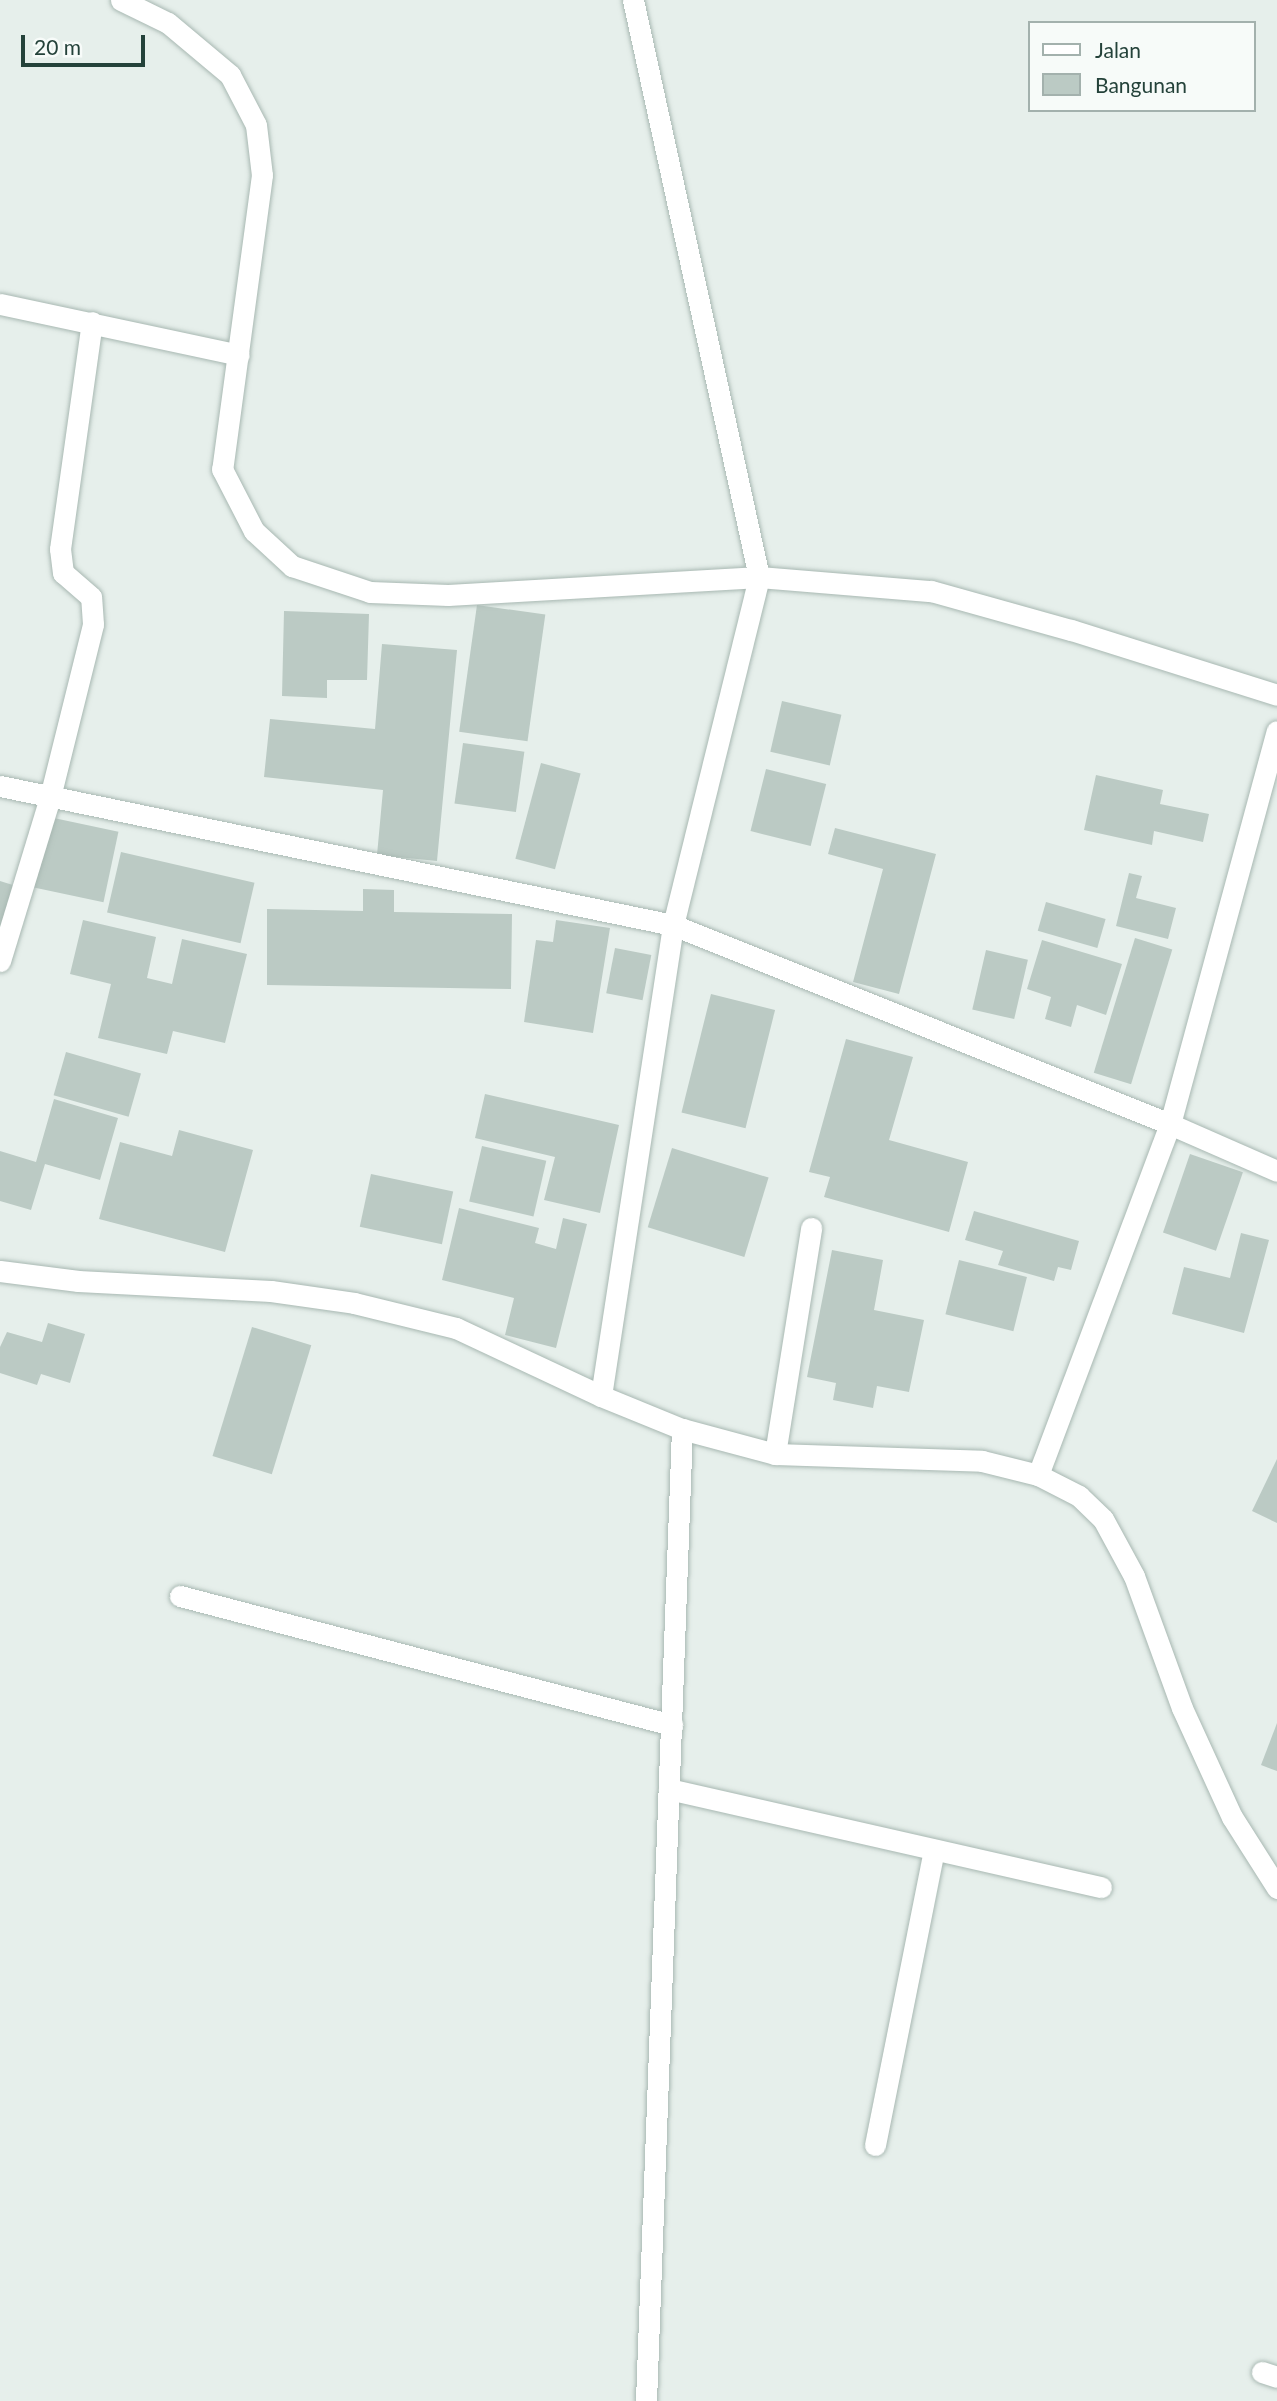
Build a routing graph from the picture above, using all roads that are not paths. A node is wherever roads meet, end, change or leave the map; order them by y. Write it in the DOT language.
graph roads {
  1 [pos="121,0"];
  2 [pos="633,0"];
  3 [pos="0,303"];
  4 [pos="92,322"];
  5 [pos="239,355"];
  6 [pos="759,577"];
  7 [pos="1277,695"];
  8 [pos="1277,731"];
  9 [pos="0,786"];
  10 [pos="50,797"];
  11 [pos="673,925"];
  12 [pos="0,961"];
  13 [pos="1170,1124"];
  14 [pos="1277,1171"];
  15 [pos="811,1227"];
  16 [pos="0,1271"];
  17 [pos="601,1396"];
  18 [pos="682,1429"];
  19 [pos="775,1454"];
  20 [pos="1038,1475"];
  21 [pos="180,1596"];
  22 [pos="672,1725"];
  23 [pos="669,1789"];
  24 [pos="934,1850"];
  25 [pos="1101,1887"];
  26 [pos="1277,1888"];
  27 [pos="875,2145"];
  28 [pos="646,2401"];
  1 -- 5 [label="street"];
  2 -- 6 [label="street"];
  3 -- 4 [label="street"];
  4 -- 5 [label="street"];
  4 -- 10 [label="street"];
  5 -- 6 [label="street"];
  6 -- 7 [label="street"];
  6 -- 11 [label="street"];
  8 -- 13 [label="street"];
  9 -- 10 [label="street"];
  10 -- 11 [label="street"];
  10 -- 12 [label="street"];
  11 -- 13 [label="street"];
  11 -- 17 [label="street"];
  13 -- 14 [label="street"];
  13 -- 20 [label="street"];
  15 -- 19 [label="street"];
  16 -- 17 [label="street"];
  17 -- 18 [label="street"];
  18 -- 19 [label="street"];
  18 -- 22 [label="street"];
  19 -- 20 [label="street"];
  20 -- 26 [label="street"];
  21 -- 22 [label="street"];
  22 -- 23 [label="street"];
  23 -- 24 [label="street"];
  23 -- 28 [label="street"];
  24 -- 25 [label="street"];
  24 -- 27 [label="street"];
}
